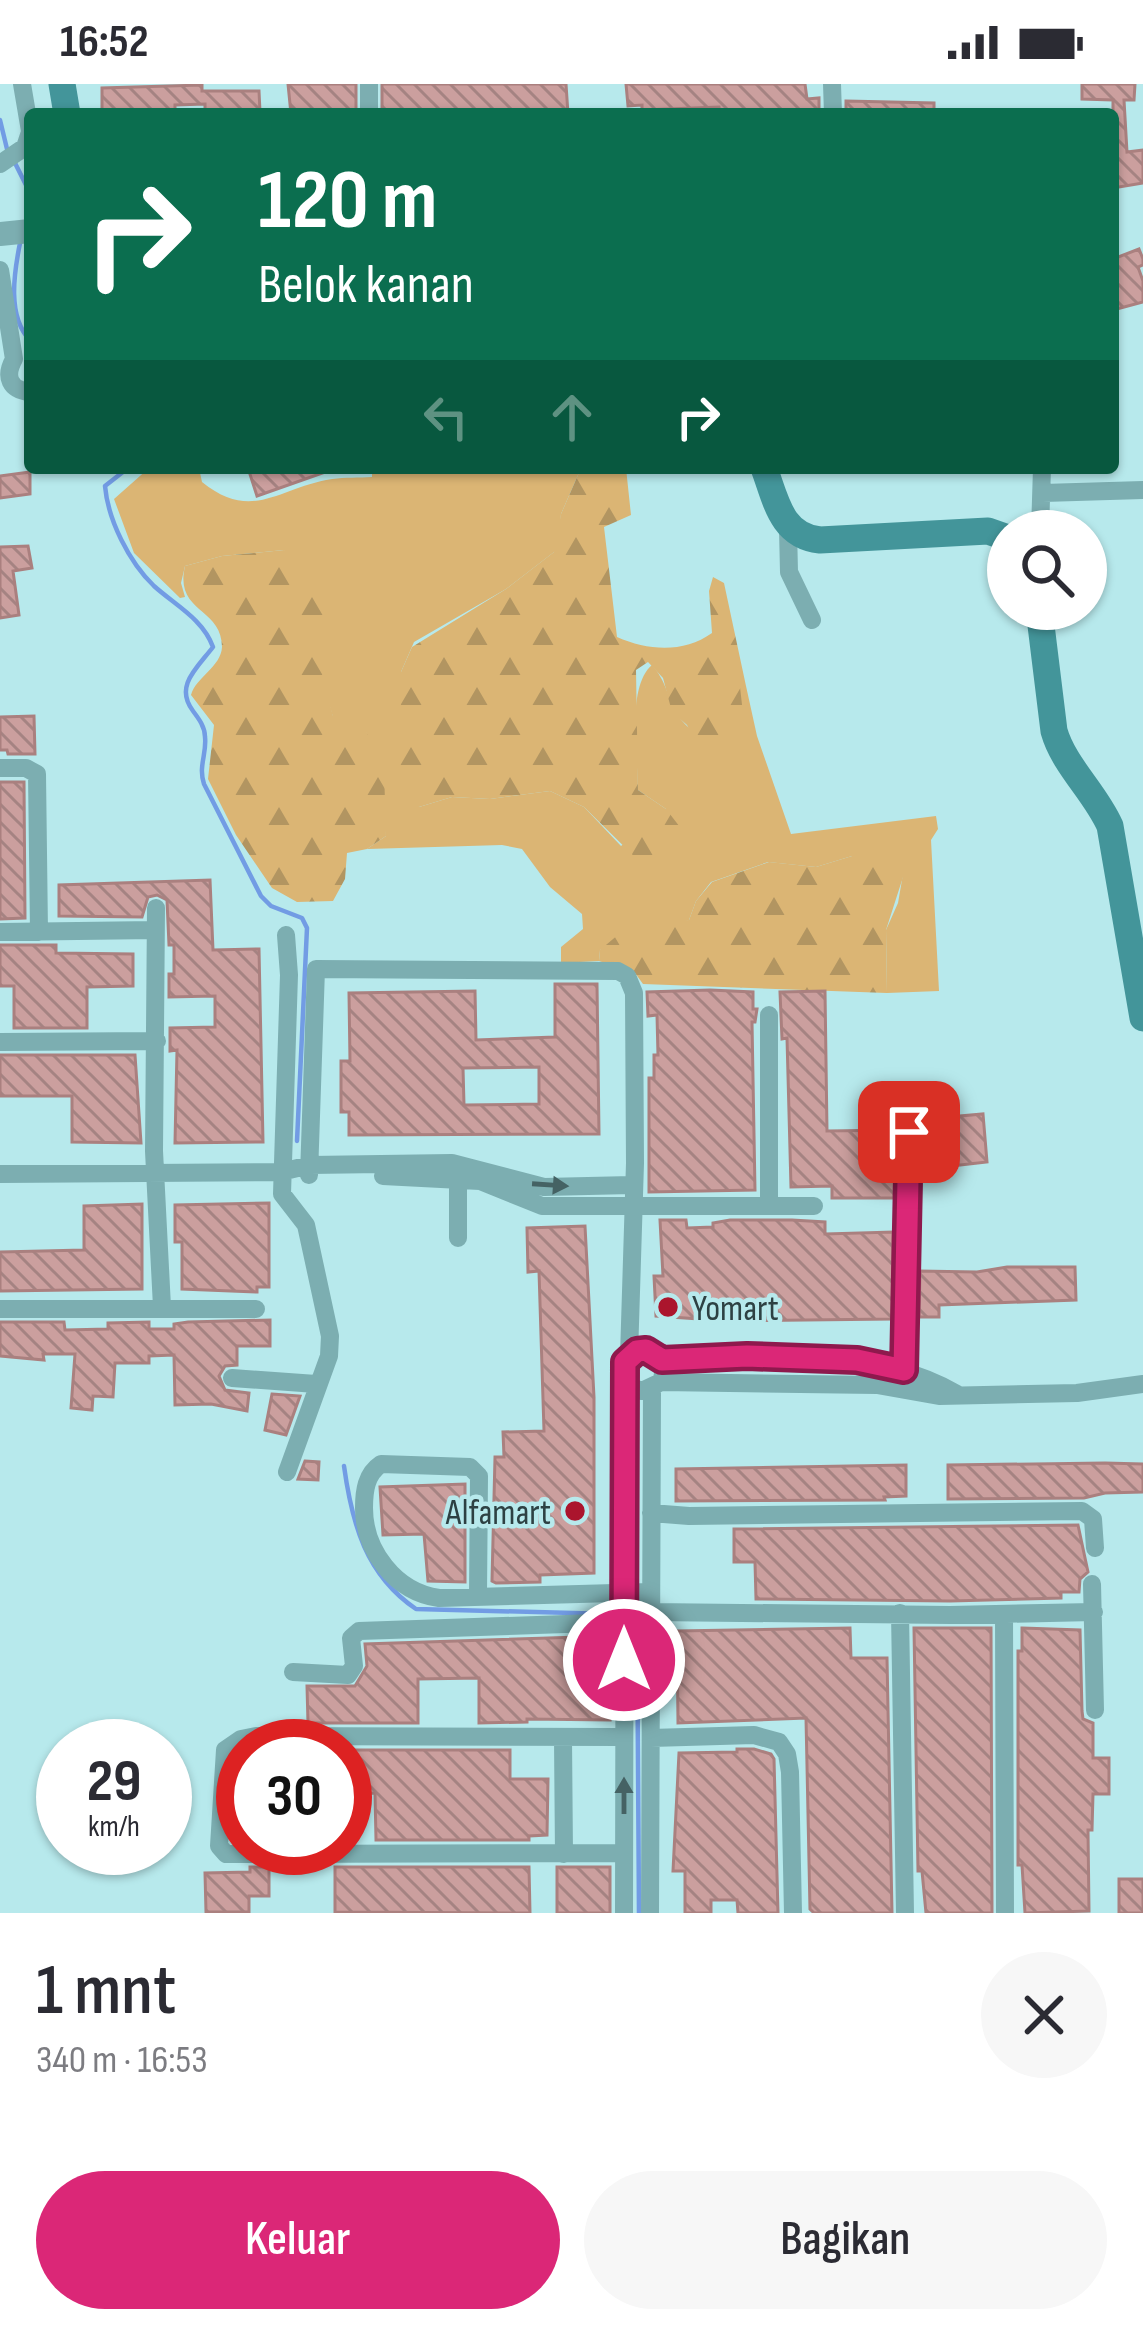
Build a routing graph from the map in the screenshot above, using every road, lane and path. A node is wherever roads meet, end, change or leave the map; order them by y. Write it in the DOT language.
graph roads {
  1 [pos="24,141"];
  2 [pos="3,163"];
  3 [pos="0,270"];
  4 [pos="22,357"];
  5 [pos="24,391"];
  6 [pos="766,474"];
  7 [pos="1042,474"];
  8 [pos="1143,490"];
  9 [pos="1043,493"];
  10 [pos="1042,510"];
  11 [pos="788,529"];
  12 [pos="987,532"];
  13 [pos="812,620"];
  14 [pos="1042,630"];
  15 [pos="0,768"];
  16 [pos="156,908"];
  17 [pos="155,931"];
  18 [pos="0,932"];
  19 [pos="39,932"];
  20 [pos="286,935"];
  21 [pos="303,972"];
  22 [pos="769,1016"];
  23 [pos="1143,1018"];
  24 [pos="0,1042"];
  25 [pos="157,1042"];
  26 [pos="909,1132"];
  27 [pos="298,1171"];
  28 [pos="155,1172"];
  29 [pos="0,1174"];
  30 [pos="458,1177"];
  31 [pos="632,1185"];
  32 [pos="769,1205"];
  33 [pos="814,1206"];
  34 [pos="632,1207"];
  35 [pos="458,1238"];
  36 [pos="161,1307"];
  37 [pos="0,1309"];
  38 [pos="256,1309"];
  39 [pos="629,1356"];
  40 [pos="662,1360"];
  41 [pos="232,1378"];
  42 [pos="625,1378"];
  43 [pos="904,1379"];
  44 [pos="316,1384"];
  45 [pos="1143,1384"];
  46 [pos="657,1386"];
  47 [pos="287,1472"];
  48 [pos="651,1513"];
  49 [pos="1095,1548"];
  50 [pos="1092,1584"];
  51 [pos="478,1595"];
  52 [pos="640,1596"];
  53 [pos="1094,1612"];
  54 [pos="900,1613"];
  55 [pos="1004,1614"];
  56 [pos="624,1622"];
  57 [pos="293,1672"];
  58 [pos="1095,1710"];
  59 [pos="624,1737"];
  60 [pos="651,1738"];
  61 [pos="563,1739"];
  62 [pos="624,1853"];
  63 [pos="564,1854"];
  64 [pos="624,1913"];
  65 [pos="650,1913"];
  66 [pos="793,1913"];
  67 [pos="905,1913"];
  68 [pos="1005,1913"];
  1 -- 2 [label="street"];
  3 -- 4 [label="street"];
  4 -- 5 [label="street"];
  6 -- 11 [label="main road"];
  7 -- 9 [label="street"];
  8 -- 9 [label="street"];
  9 -- 10 [label="street"];
  11 -- 12 [label="main road"];
  11 -- 13 [label="street"];
  14 -- 23 [label="main road"];
  15 -- 19 [label="street"];
  16 -- 17 [label="street"];
  17 -- 19 [label="street"];
  17 -- 25 [label="street"];
  18 -- 19 [label="street"];
  20 -- 21 [label="street"];
  21 -- 27 [label="street"];
  21 -- 27 [label="street"];
  21 -- 31 [label="street"];
  22 -- 32 [label="street"];
  24 -- 25 [label="street"];
  25 -- 28 [label="street"];
  26 -- 43 [label="street"];
  27 -- 28 [label="street"];
  27 -- 30 [label="street"];
  27 -- 31 [label="street, one-way"];
  27 -- 44 [label="street"];
  28 -- 29 [label="street"];
  28 -- 36 [label="street"];
  30 -- 34 [label="street"];
  30 -- 35 [label="street"];
  31 -- 34 [label="street"];
  32 -- 33 [label="street"];
  32 -- 34 [label="street"];
  34 -- 39 [label="street"];
  36 -- 37 [label="street"];
  36 -- 38 [label="street"];
  39 -- 40 [label="street"];
  39 -- 42 [label="street"];
  40 -- 43 [label="street"];
  40 -- 46 [label="street"];
  41 -- 44 [label="street"];
  42 -- 46 [label="street"];
  42 -- 52 [label="street"];
  43 -- 45 [label="street"];
  43 -- 46 [label="street"];
  44 -- 47 [label="street"];
  46 -- 48 [label="street"];
  48 -- 49 [label="street"];
  48 -- 52 [label="street"];
  50 -- 53 [label="street"];
  51 -- 51 [label="street"];
  51 -- 52 [label="street"];
  52 -- 54 [label="street"];
  52 -- 56 [label="street"];
  52 -- 60 [label="street"];
  53 -- 55 [label="street"];
  53 -- 58 [label="street"];
  54 -- 55 [label="street"];
  54 -- 67 [label="street"];
  55 -- 68 [label="street"];
  56 -- 57 [label="street"];
  56 -- 59 [label="street"];
  59 -- 61 [label="street"];
  62 -- 59 [label="street, one-way"];
  60 -- 65 [label="street"];
  60 -- 66 [label="street"];
  61 -- 63 [label="street"];
  61 -- 63 [label="street"];
  62 -- 63 [label="street"];
  62 -- 64 [label="street"];
}
